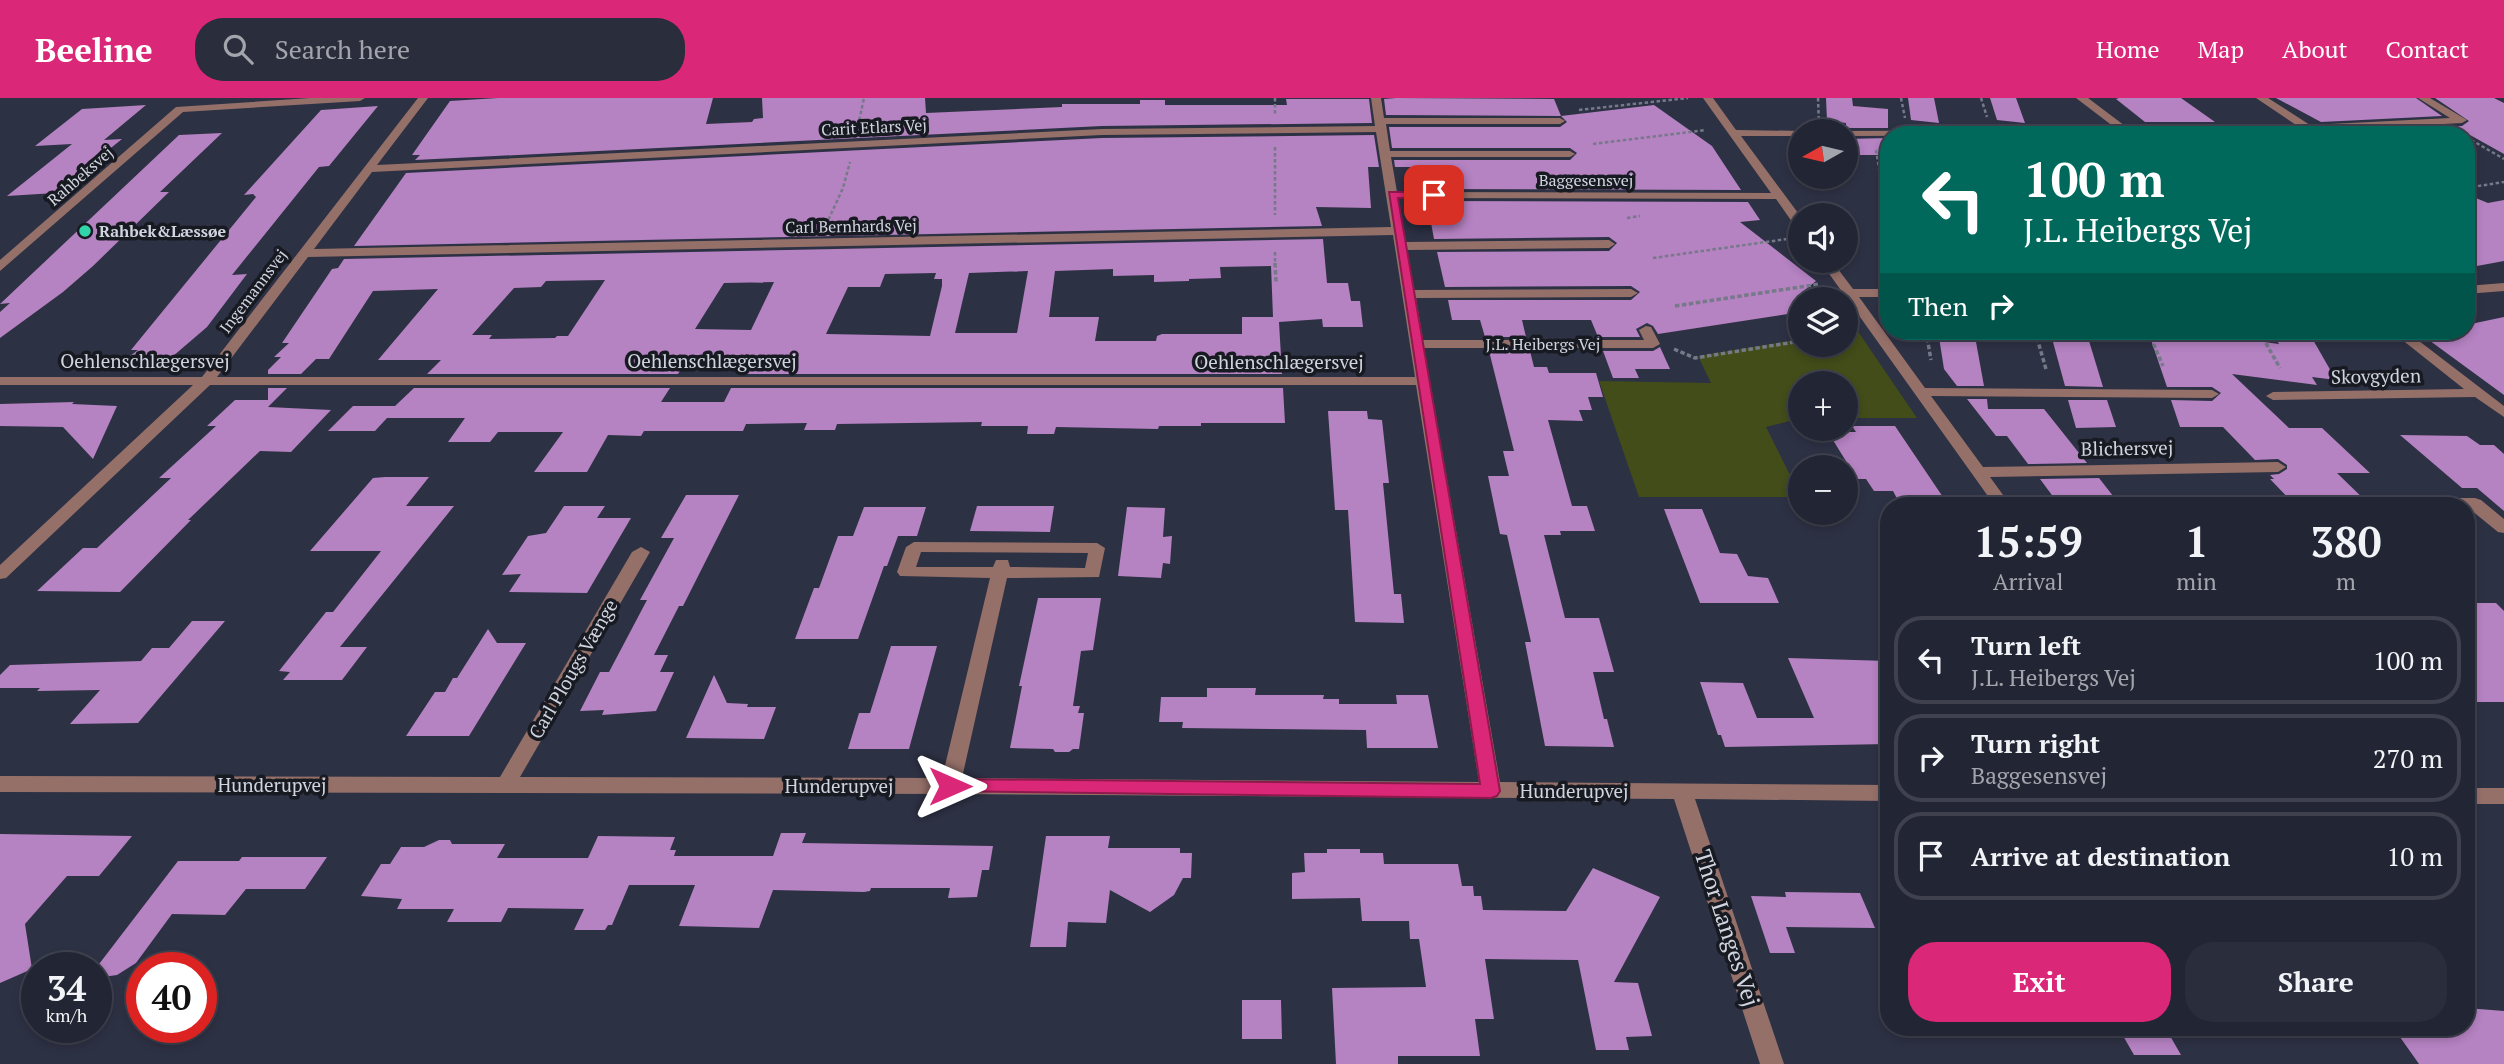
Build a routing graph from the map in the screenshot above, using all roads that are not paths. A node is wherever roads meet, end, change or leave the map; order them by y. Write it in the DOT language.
graph roads {
  1 [pos="360,98"];
  2 [pos="423,98"];
  3 [pos="1376,98"];
  4 [pos="1708,98"];
  5 [pos="2081,98"];
  6 [pos="2261,98"];
  7 [pos="2423,98"];
  8 [pos="1560,121"];
  9 [pos="1381,125"];
  10 [pos="2120,126"];
  11 [pos="2304,126"];
  12 [pos="2328,126"];
  13 [pos="1731,130"];
  14 [pos="1788,132"];
  15 [pos="1858,133"];
  16 [pos="1880,133"];
  17 [pos="1386,154"];
  18 [pos="1570,155"];
  19 [pos="369,169"];
  20 [pos="1392,195"];
  21 [pos="1779,196"];
  22 [pos="1788,208"];
  23 [pos="1400,239"];
  24 [pos="1609,244"];
  25 [pos="303,253"];
  26 [pos="0,267"];
  27 [pos="2504,287"];
  28 [pos="2475,289"];
  29 [pos="1632,293"];
  30 [pos="1858,293"];
  31 [pos="1880,293"];
  32 [pos="1409,294"];
  33 [pos="1858,306"];
  34 [pos="1646,330"];
  35 [pos="1880,336"];
  36 [pos="1883,340"];
  37 [pos="2410,340"];
  38 [pos="1417,344"];
  39 [pos="207,380"];
  40 [pos="0,381"];
  41 [pos="1423,381"];
  42 [pos="1920,392"];
  43 [pos="2479,393"];
  44 [pos="2211,394"];
  45 [pos="2273,396"];
  46 [pos="2504,413"];
  47 [pos="2278,467"];
  48 [pos="1977,472"];
  49 [pos="1996,497"];
  50 [pos="2475,503"];
  51 [pos="2504,528"];
  52 [pos="1006,548"];
  53 [pos="641,552"];
  54 [pos="0,573"];
  55 [pos="1000,573"];
  56 [pos="0,784"];
  57 [pos="505,786"];
  58 [pos="950,786"];
  59 [pos="1491,791"];
  60 [pos="1682,792"];
  61 [pos="1880,793"];
  62 [pos="2475,796"];
  63 [pos="2504,796"];
  64 [pos="1772,1064"];
  1 -- 26 [label="street, Rahbeksvej"];
  2 -- 19 [label="street, Ingemannsvej"];
  3 -- 9 [label="street"];
  4 -- 13 [label="street"];
  5 -- 10 [label="street"];
  6 -- 11 [label="street"];
  7 -- 12 [label="street"];
  8 -- 9 [label="street"];
  9 -- 17 [label="street"];
  9 -- 19 [label="street, Carit Etlars Vej"];
  13 -- 14 [label="street"];
  13 -- 21 [label="street"];
  15 -- 16 [label="street"];
  17 -- 18 [label="street"];
  17 -- 20 [label="street"];
  19 -- 25 [label="street, Ingemannsvej"];
  20 -- 21 [label="street, Baggesensvej"];
  20 -- 23 [label="street"];
  21 -- 22 [label="street"];
  23 -- 24 [label="street"];
  23 -- 25 [label="street, Carl Bernhards Vej"];
  23 -- 32 [label="street"];
  25 -- 39 [label="street, Ingemannsvej"];
  27 -- 28 [label="street"];
  29 -- 32 [label="street"];
  30 -- 31 [label="street"];
  32 -- 38 [label="street"];
  33 -- 35 [label="street"];
  34 -- 38 [label="street, J.L. Heibergs Vej"];
  36 -- 42 [label="street"];
  37 -- 43 [label="street, Skovgyden"];
  38 -- 41 [label="street"];
  39 -- 40 [label="street, Oehlenschlægersvej"];
  39 -- 41 [label="street, Oehlenschlægersvej"];
  39 -- 54 [label="street, Ingemannsvej"];
  41 -- 59 [label="street"];
  42 -- 44 [label="street"];
  42 -- 48 [label="street"];
  43 -- 45 [label="street, Skovgyden"];
  43 -- 46 [label="street, Skovgyden"];
  47 -- 48 [label="street, Blichersvej"];
  48 -- 49 [label="street"];
  50 -- 51 [label="street"];
  52 -- 55 [label="street"];
  52 -- 55 [label="street"];
  52 -- 55 [label="street"];
  53 -- 57 [label="street, Carl Plougs Vænge"];
  55 -- 58 [label="street"];
  56 -- 57 [label="street, Hunderupvej"];
  57 -- 58 [label="street, Hunderupvej"];
  58 -- 59 [label="street, Hunderupvej"];
  59 -- 60 [label="street, Hunderupvej"];
  60 -- 61 [label="street, Hunderupvej"];
  60 -- 64 [label="street, Thor Langes Vej"];
  62 -- 63 [label="street"];
}
